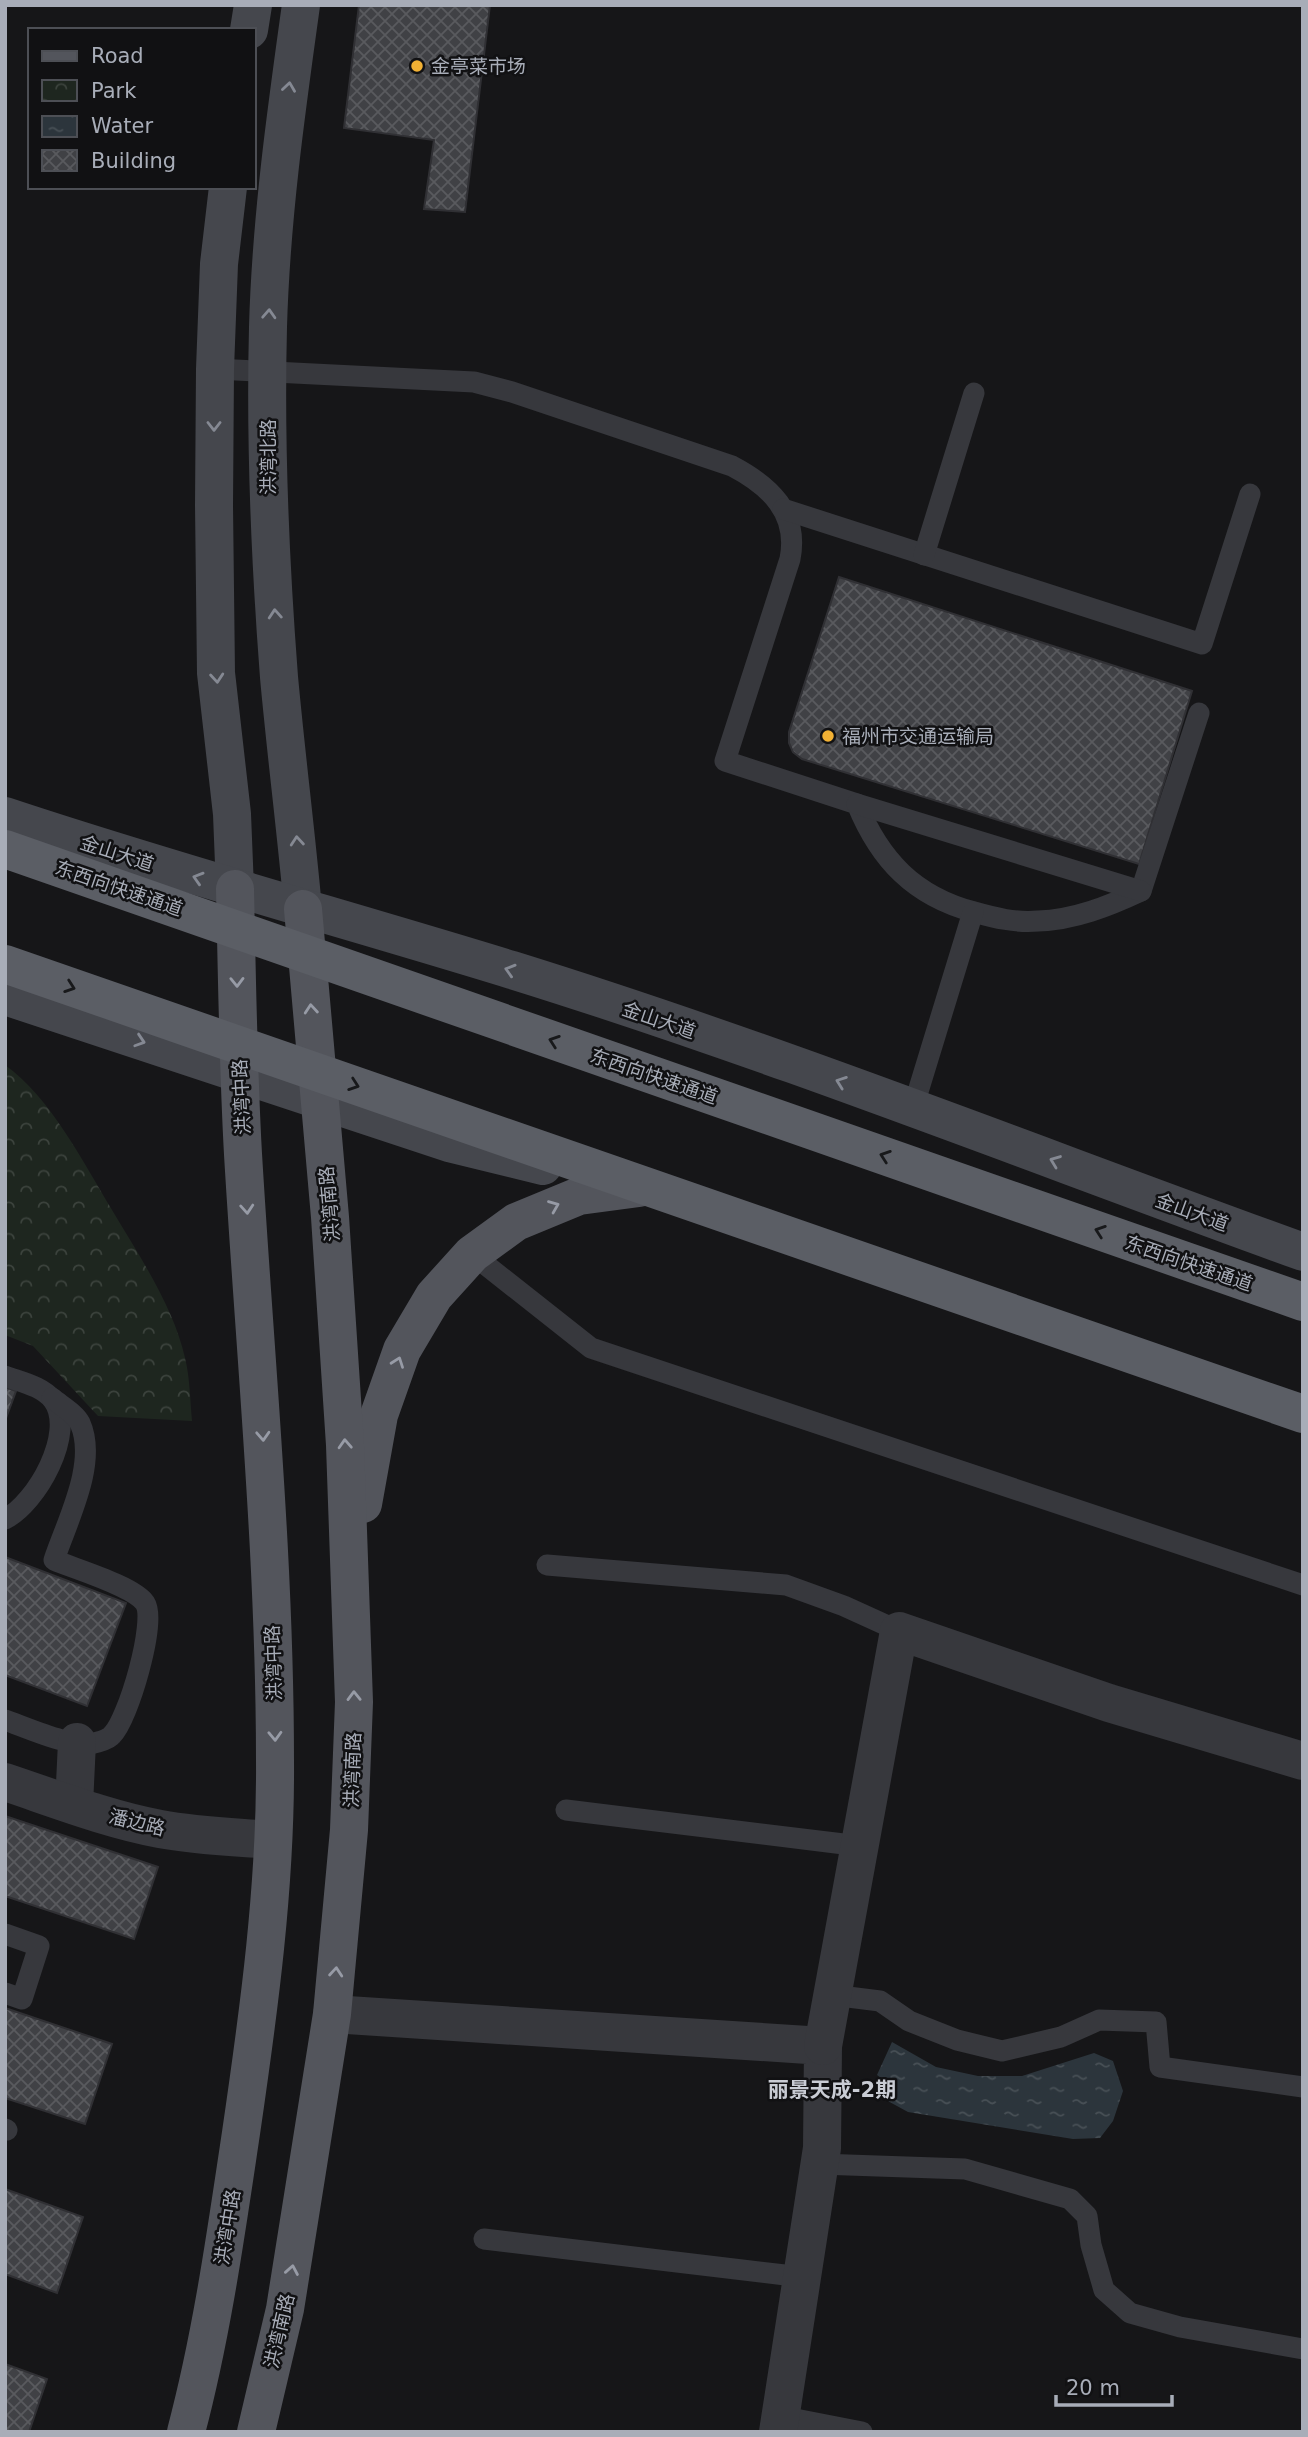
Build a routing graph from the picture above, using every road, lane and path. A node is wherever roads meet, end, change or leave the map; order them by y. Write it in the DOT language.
graph roads {
  1 [pos="253,5"];
  2 [pos="301,5"];
  3 [pos="249,28"];
  4 [pos="228,189"];
  5 [pos="215,369"];
  6 [pos="268,372"];
  7 [pos="974,393"];
  8 [pos="1250,494"];
  9 [pos="783,509"];
  10 [pos="924,555"];
  11 [pos="1199,713"];
  12 [pos="857,804"];
  13 [pos="5,816"];
  14 [pos="5,849"];
  15 [pos="234,889"];
  16 [pos="1141,891"];
  17 [pos="303,909"];
  18 [pos="973,912"];
  19 [pos="5,964"];
  20 [pos="5,996"];
  21 [pos="239,1074"];
  22 [pos="320,1101"];
  23 [pos="913,1108"];
  24 [pos="639,1188"];
  25 [pos="1303,1252"];
  26 [pos="472,1254"];
  27 [pos="1303,1303"];
  28 [pos="5,1376"];
  29 [pos="52,1398"];
  30 [pos="1303,1415"];
  31 [pos="5,1519"];
  32 [pos="547,1565"];
  33 [pos="350,1571"];
  34 [pos="1303,1585"];
  35 [pos="899,1631"];
  36 [pos="5,1720"];
  37 [pos="77,1742"];
  38 [pos="1303,1761"];
  39 [pos="5,1782"];
  40 [pos="74,1805"];
  41 [pos="566,1810"];
  42 [pos="272,1840"];
  43 [pos="860,1846"];
  44 [pos="5,1934"];
  45 [pos="5,1993"];
  46 [pos="832,1995"];
  47 [pos="332,2014"];
  48 [pos="823,2046"];
  49 [pos="1303,2087"];
  50 [pos="819,2164"];
  51 [pos="484,2239"];
  52 [pos="802,2277"];
  53 [pos="1303,2349"];
  54 [pos="779,2424"];
  55 [pos="186,2432"];
  56 [pos="256,2432"];
  57 [pos="862,2432"];
  1 -- 3 [label="main road"];
  6 -- 2 [label="main road, 洪湾北路, one-way"];
  4 -- 5 [label="main road"];
  5 -- 6 [label="lane"];
  5 -- 15 [label="main road, one-way"];
  6 -- 9 [label="lane"];
  17 -- 6 [label="main road, 洪湾北路, one-way"];
  7 -- 10 [label="lane"];
  8 -- 10 [label="lane"];
  9 -- 10 [label="lane"];
  9 -- 12 [label="lane"];
  11 -- 16 [label="lane"];
  12 -- 16 [label="lane"];
  12 -- 18 [label="lane"];
  15 -- 13 [label="main road, 金山大道, one-way"];
  27 -- 14 [label="highway, 东西向快速通道, one-way, bridge"];
  15 -- 17 [label="main road, 金山大道"];
  15 -- 21 [label="main road, 洪湾中路, one-way"];
  16 -- 18 [label="lane"];
  22 -- 17 [label="main road, 洪湾南路, one-way"];
  23 -- 17 [label="main road, 金山大道, one-way"];
  18 -- 23 [label="lane"];
  19 -- 30 [label="highway, one-way, bridge"];
  20 -- 21 [label="main road, one-way"];
  21 -- 22 [label="main road"];
  21 -- 42 [label="main road, 洪湾中路, one-way"];
  22 -- 24 [label="main road"];
  33 -- 22 [label="main road, 洪湾南路, one-way"];
  25 -- 23 [label="main road, 金山大道, one-way"];
  26 -- 24 [label="main road, one-way"];
  24 -- 30 [label="main road"];
  33 -- 26 [label="main road, one-way"];
  26 -- 34 [label="lane"];
  28 -- 29 [label="lane"];
  29 -- 31 [label="lane"];
  29 -- 37 [label="lane"];
  32 -- 35 [label="lane"];
  47 -- 33 [label="main road, 洪湾南路, one-way"];
  35 -- 38 [label="street"];
  35 -- 43 [label="street"];
  36 -- 37 [label="lane"];
  37 -- 40 [label="street"];
  39 -- 40 [label="street, 潘边路"];
  40 -- 42 [label="street, 潘边路"];
  41 -- 43 [label="lane"];
  42 -- 55 [label="main road, 洪湾中路"];
  43 -- 46 [label="street"];
  44 -- 45 [label="lane"];
  46 -- 48 [label="street"];
  46 -- 49 [label="lane"];
  47 -- 48 [label="street"];
  56 -- 47 [label="main road, 洪湾南路, one-way"];
  48 -- 50 [label="street"];
  50 -- 52 [label="street"];
  50 -- 53 [label="lane"];
  51 -- 52 [label="lane"];
  52 -- 54 [label="street"];
  54 -- 57 [label="lane"];
}
